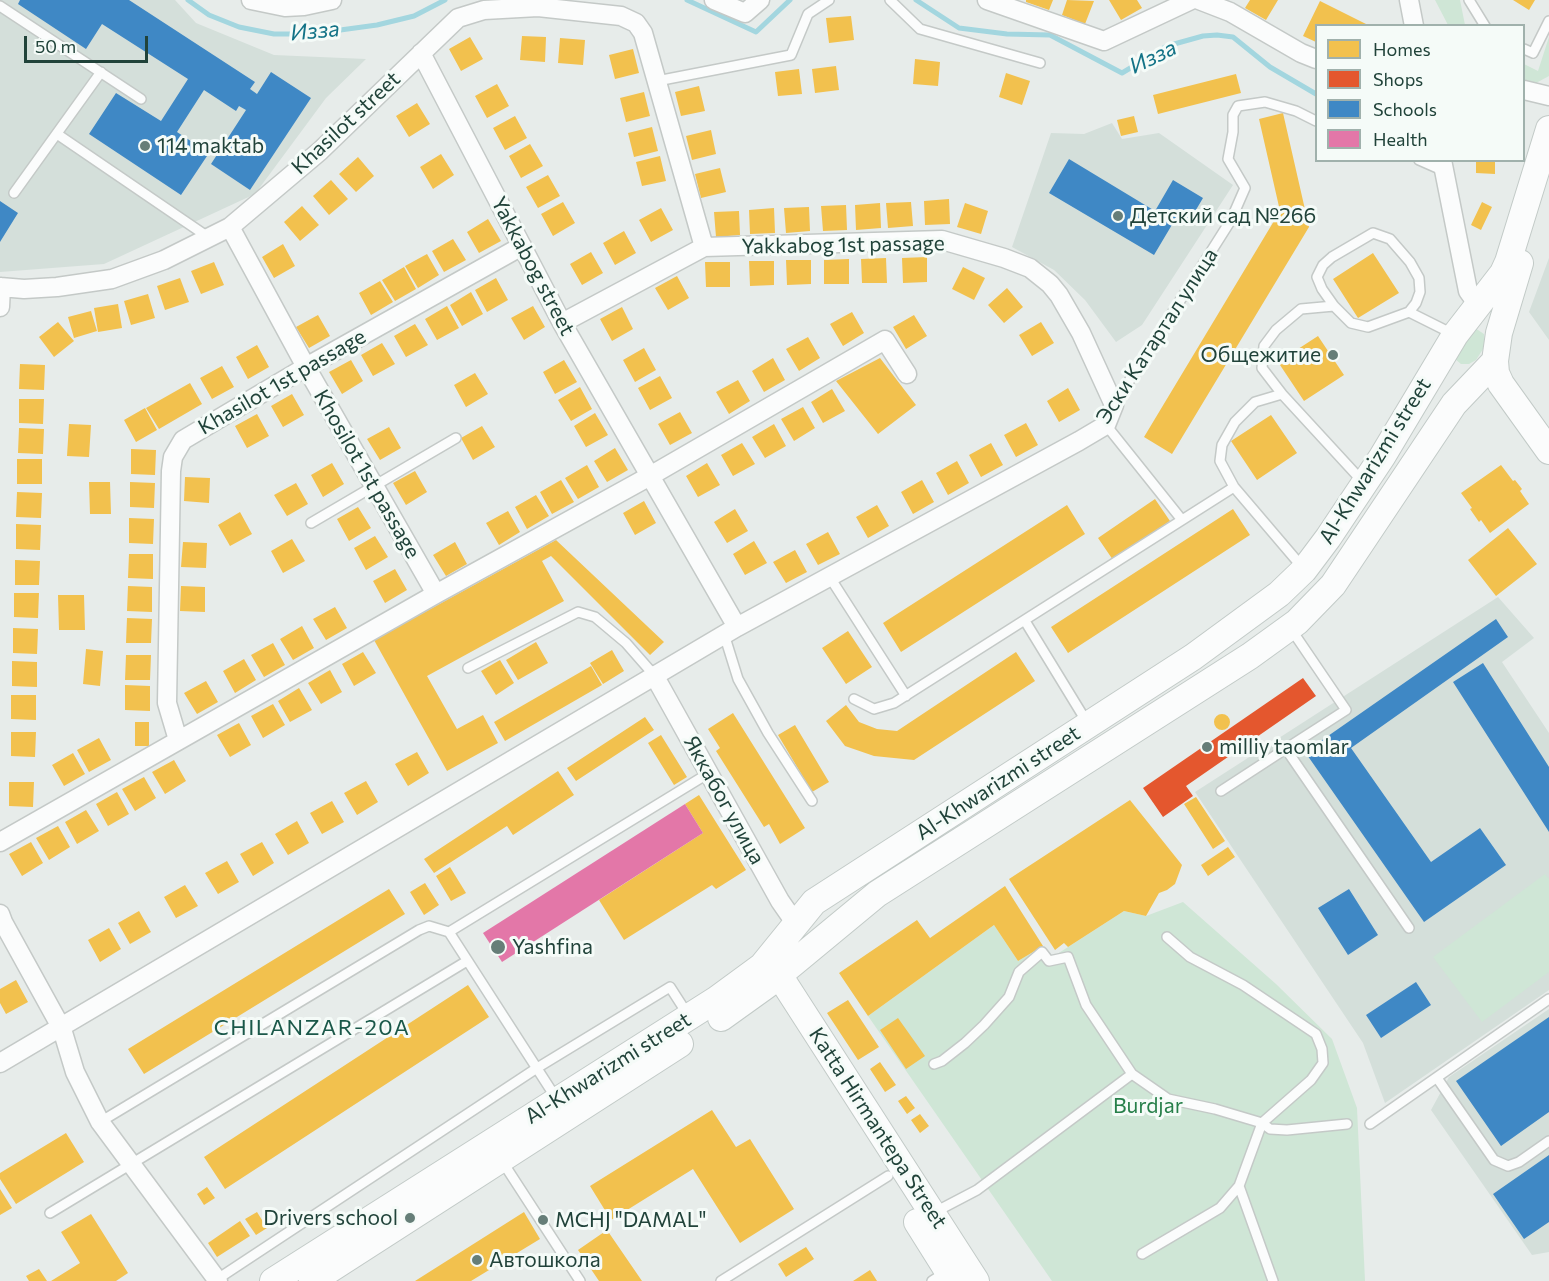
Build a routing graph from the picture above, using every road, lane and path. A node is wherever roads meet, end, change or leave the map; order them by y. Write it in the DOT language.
graph roads {
  1 [pos="251,0"];
  2 [pos="332,0"];
  3 [pos="714,0"];
  4 [pos="760,0"];
  5 [pos="829,0"];
  6 [pos="890,0"];
  7 [pos="987,0"];
  8 [pos="1191,0"];
  9 [pos="1199,0"];
  10 [pos="1409,0"];
  11 [pos="1469,0"];
  12 [pos="0,6"];
  13 [pos="1549,21"];
  14 [pos="1414,24"];
  15 [pos="1484,24"];
  16 [pos="1525,49"];
  17 [pos="421,52"];
  18 [pos="1315,58"];
  19 [pos="1040,63"];
  20 [pos="101,72"];
  21 [pos="657,81"];
  22 [pos="1525,90"];
  23 [pos="1549,96"];
  24 [pos="141,99"];
  25 [pos="1315,120"];
  26 [pos="1549,129"];
  27 [pos="57,134"];
  28 [pos="1427,162"];
  29 [pos="1443,166"];
  30 [pos="1549,178"];
  31 [pos="14,193"];
  32 [pos="230,227"];
  33 [pos="208,237"];
  34 [pos="522,246"];
  35 [pos="704,247"];
  36 [pos="1,287"];
  37 [pos="1478,305"];
  38 [pos="1334,306"];
  39 [pos="0,307"];
  40 [pos="1409,312"];
  41 [pos="562,322"];
  42 [pos="1455,335"];
  43 [pos="1484,364"];
  44 [pos="306,367"];
  45 [pos="907,375"];
  46 [pos="1282,394"];
  47 [pos="1506,402"];
  48 [pos="1454,404"];
  49 [pos="1114,405"];
  50 [pos="1526,420"];
  51 [pos="1106,425"];
  52 [pos="456,438"];
  53 [pos="1549,451"];
  54 [pos="650,476"];
  55 [pos="1365,484"];
  56 [pos="374,486"];
  57 [pos="1234,487"];
  58 [pos="1182,520"];
  59 [pos="311,523"];
  60 [pos="1304,570"];
  61 [pos="829,576"];
  62 [pos="436,594"];
  63 [pos="1025,621"];
  64 [pos="1290,627"];
  65 [pos="730,630"];
  66 [pos="468,668"];
  67 [pos="654,675"];
  68 [pos="906,696"];
  69 [pos="854,699"];
  70 [pos="1088,724"];
  71 [pos="178,740"];
  72 [pos="1287,748"];
  73 [pos="709,773"];
  74 [pos="1221,791"];
  75 [pos="812,801"];
  76 [pos="0,842"];
  77 [pos="0,914"];
  78 [pos="796,924"];
  79 [pos="1408,928"];
  80 [pos="449,932"];
  81 [pos="1167,937"];
  82 [pos="467,961"];
  83 [pos="769,976"];
  84 [pos="1549,999"];
  85 [pos="690,1017"];
  86 [pos="62,1029"];
  87 [pos="0,1063"];
  88 [pos="934,1064"];
  89 [pos="537,1068"];
  90 [pos="1132,1074"];
  91 [pos="1437,1078"];
  92 [pos="557,1101"];
  93 [pos="100,1122"];
  94 [pos="1262,1123"];
  95 [pos="1347,1124"];
  96 [pos="1370,1124"];
  97 [pos="1549,1142"];
  98 [pos="500,1160"];
  99 [pos="132,1165"];
  100 [pos="888,1176"];
  101 [pos="1239,1186"];
  102 [pos="50,1213"];
  103 [pos="933,1213"];
  104 [pos="1142,1254"];
  105 [pos="955,1275"];
  106 [pos="216,1280"];
  107 [pos="273,1281"];
  108 [pos="312,1281"];
  109 [pos="580,1281"];
  110 [pos="722,1281"];
  111 [pos="1273,1281"];
  1 -- 2 [label="street"];
  3 -- 4 [label="street"];
  5 -- 21 [label="lane"];
  6 -- 19 [label="lane"];
  7 -- 8 [label="street"];
  9 -- 18 [label="street"];
  10 -- 14 [label="street"];
  11 -- 15 [label="lane"];
  12 -- 20 [label="lane"];
  13 -- 16 [label="lane"];
  17 -- 21 [label="street, Khasilot street"];
  17 -- 32 [label="street, Khasilot street"];
  17 -- 34 [label="street, Yakkabog street"];
  20 -- 24 [label="lane"];
  20 -- 27 [label="lane"];
  21 -- 35 [label="street"];
  22 -- 23 [label="street"];
  25 -- 49 [label="lane, Эски Катартал улица"];
  26 -- 37 [label="main road, Al-Khwarizmi street"];
  27 -- 31 [label="lane"];
  27 -- 33 [label="lane"];
  28 -- 29 [label="lane"];
  29 -- 37 [label="street"];
  30 -- 43 [label="main road"];
  32 -- 33 [label="street, Khasilot street"];
  32 -- 44 [label="street, Khosilot 1st passage"];
  33 -- 36 [label="street, Khasilot street"];
  34 -- 41 [label="street, Yakkabog street"];
  34 -- 44 [label="street, Khasilot 1st passage"];
  35 -- 41 [label="street, Yakkabog 1st passage"];
  35 -- 49 [label="street, Yakkabog 1st passage"];
  36 -- 39 [label="street"];
  37 -- 42 [label="main road, Al-Khwarizmi street"];
  38 -- 40 [label="lane"];
  38 -- 40 [label="lane"];
  38 -- 46 [label="lane"];
  40 -- 42 [label="lane"];
  41 -- 54 [label="street, Yakkabog street"];
  42 -- 43 [label="main road"];
  42 -- 43 [label="main road"];
  42 -- 55 [label="main road, Al-Khwarizmi street"];
  43 -- 47 [label="main road"];
  43 -- 48 [label="main road, Al-Khwarizmi street"];
  43 -- 50 [label="main road"];
  44 -- 56 [label="street, Khosilot 1st passage"];
  44 -- 71 [label="street, Khasilot 1st passage"];
  45 -- 54 [label="street"];
  46 -- 55 [label="lane"];
  46 -- 57 [label="lane"];
  47 -- 48 [label="main road"];
  47 -- 50 [label="main road"];
  48 -- 64 [label="main road, Al-Khwarizmi street"];
  49 -- 51 [label="street, Эски Катартал улица"];
  50 -- 53 [label="main road"];
  51 -- 58 [label="lane"];
  51 -- 61 [label="street, Эски Катартал улица"];
  52 -- 56 [label="lane"];
  54 -- 62 [label="street"];
  54 -- 65 [label="street, Yakkabog street"];
  55 -- 60 [label="main road, Al-Khwarizmi street"];
  56 -- 59 [label="lane"];
  56 -- 62 [label="street, Khosilot 1st passage"];
  57 -- 58 [label="lane"];
  57 -- 60 [label="lane"];
  58 -- 63 [label="lane"];
  60 -- 70 [label="main road, Al-Khwarizmi street"];
  61 -- 65 [label="street, Эски Катартал улица"];
  61 -- 68 [label="lane"];
  62 -- 71 [label="street"];
  63 -- 68 [label="lane"];
  63 -- 70 [label="lane"];
  64 -- 72 [label="lane"];
  64 -- 83 [label="main road, Al-Khwarizmi street"];
  65 -- 67 [label="street, Эски Катартал улица"];
  65 -- 75 [label="lane"];
  66 -- 67 [label="lane"];
  67 -- 73 [label="street, Яккабог улица"];
  67 -- 86 [label="street, Эски Катартал улица"];
  68 -- 69 [label="lane"];
  70 -- 78 [label="main road, Al-Khwarizmi street"];
  71 -- 76 [label="street"];
  72 -- 74 [label="lane"];
  72 -- 79 [label="lane"];
  73 -- 78 [label="street, Яккабог улица"];
  73 -- 80 [label="lane"];
  77 -- 86 [label="street"];
  78 -- 83 [label="main road, Al-Khwarizmi street"];
  80 -- 82 [label="lane"];
  80 -- 93 [label="lane"];
  81 -- 94 [label="lane"];
  82 -- 89 [label="lane"];
  82 -- 99 [label="lane"];
  83 -- 85 [label="main road, Al-Khwarizmi street"];
  83 -- 98 [label="main road, Al-Khwarizmi street"];
  83 -- 100 [label="main road, Katta Hirmаntepa Street"];
  83 -- 103 [label="main road, Katta Hirmаntepa Street"];
  84 -- 91 [label="lane"];
  85 -- 89 [label="lane"];
  85 -- 92 [label="main road, Al-Khwarizmi street"];
  86 -- 87 [label="street, Эски Катартал улица"];
  86 -- 93 [label="street"];
  88 -- 90 [label="lane"];
  89 -- 92 [label="lane"];
  89 -- 106 [label="lane"];
  90 -- 94 [label="lane"];
  90 -- 103 [label="lane"];
  91 -- 96 [label="lane"];
  91 -- 97 [label="lane"];
  92 -- 107 [label="main road, Al-Khwarizmi street"];
  93 -- 99 [label="street"];
  94 -- 95 [label="lane"];
  94 -- 101 [label="lane"];
  98 -- 108 [label="main road, Al-Khwarizmi street"];
  98 -- 109 [label="lane"];
  99 -- 102 [label="lane"];
  99 -- 106 [label="street"];
  100 -- 105 [label="main road, Katta Hirmаntepa Street"];
  100 -- 110 [label="lane"];
  101 -- 104 [label="lane"];
  101 -- 111 [label="lane"];
  103 -- 105 [label="main road, Katta Hirmаntepa Street"];
}
